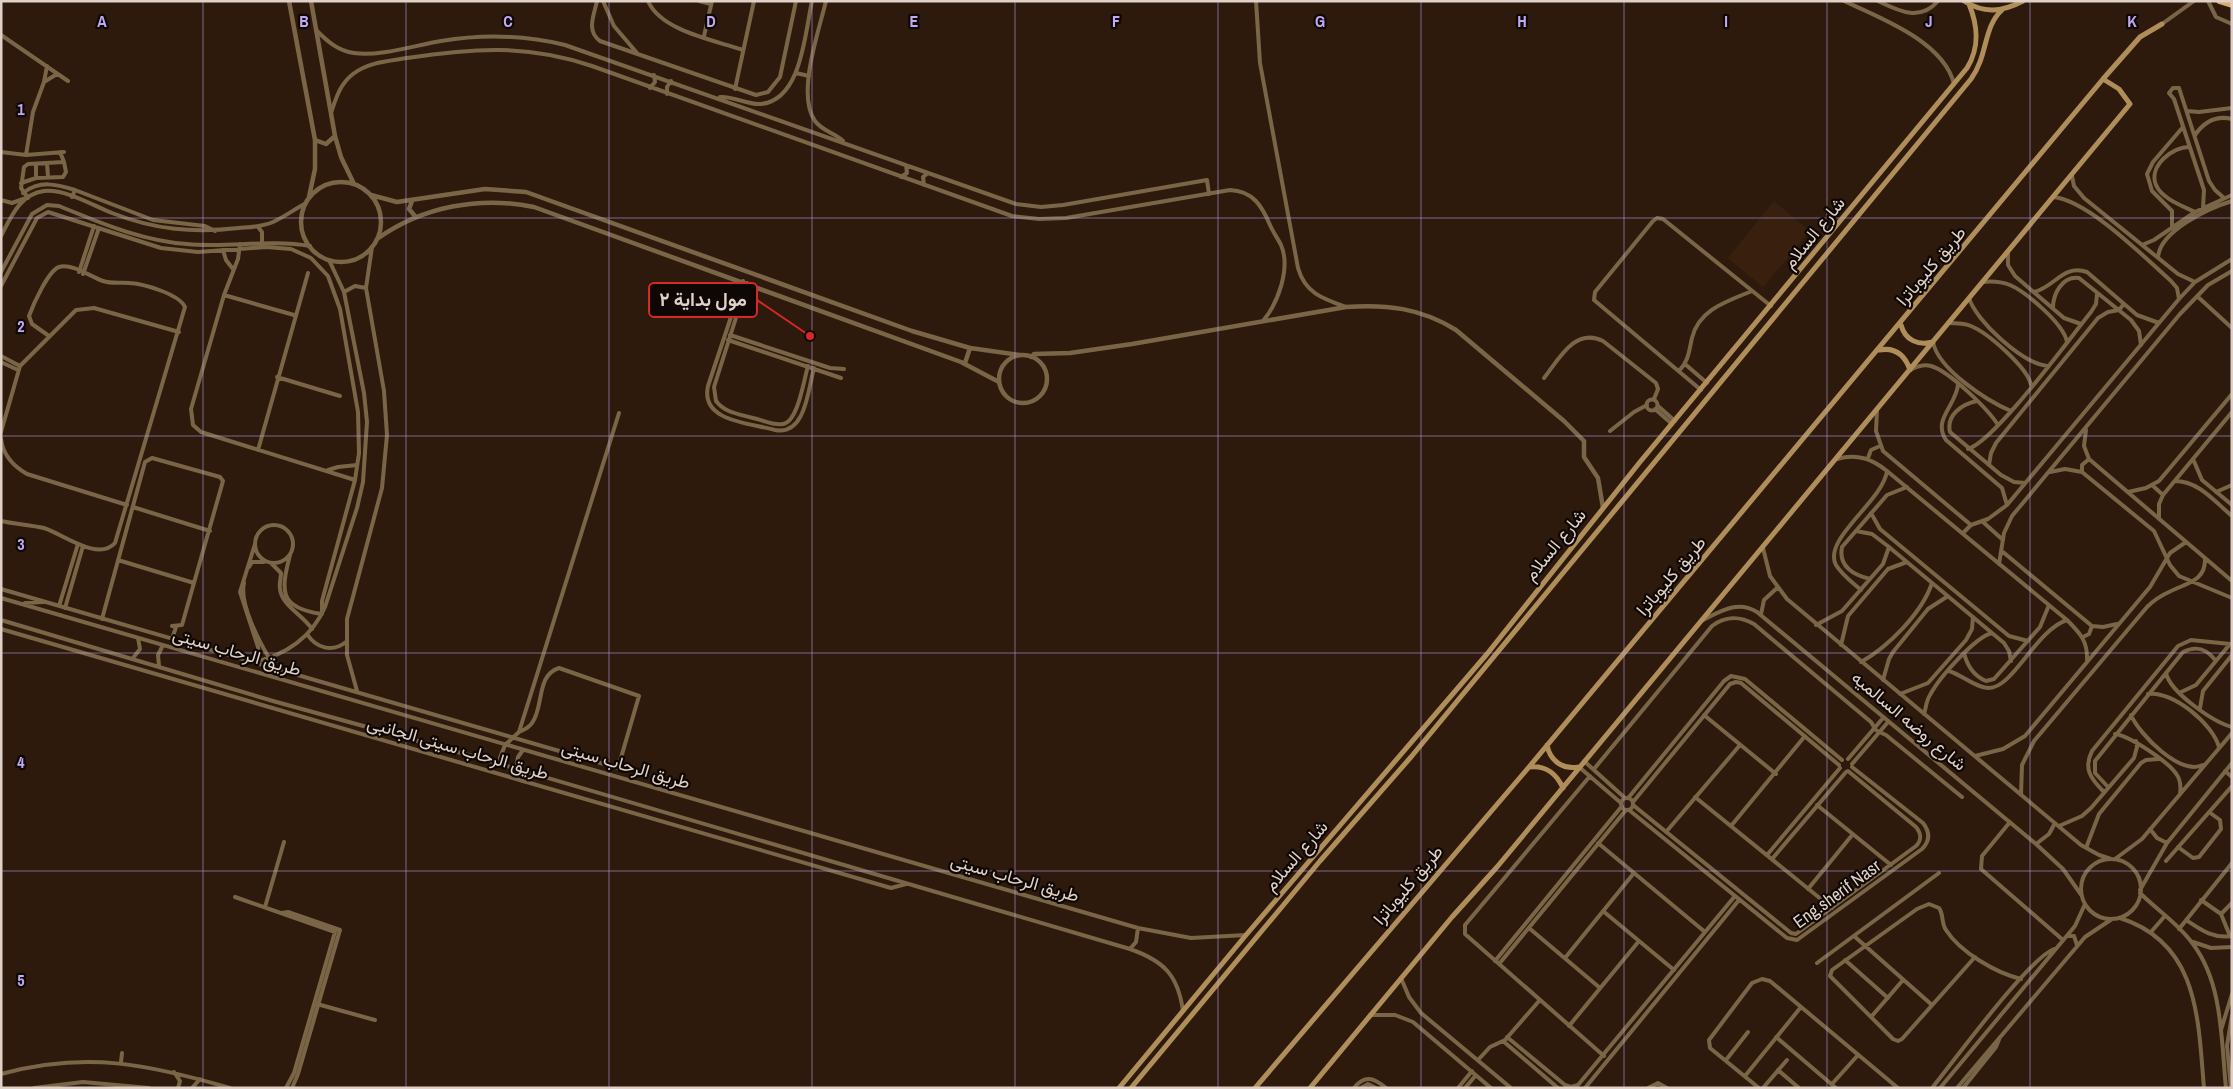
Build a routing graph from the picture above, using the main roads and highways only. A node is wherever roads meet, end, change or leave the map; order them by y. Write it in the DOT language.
graph roads {
  1 [pos="2023,1"];
  2 [pos="2219,1"];
  3 [pos="1966,3"];
  4 [pos="2232,5"];
  5 [pos="2002,10"];
  6 [pos="2162,24"];
  7 [pos="2103,79"];
  8 [pos="1892,160"];
  9 [pos="1898,165"];
  10 [pos="1901,325"];
  11 [pos="1933,342"];
  12 [pos="1879,350"];
  13 [pos="1910,370"];
  14 [pos="1547,745"];
  15 [pos="1529,767"];
  16 [pos="1579,767"];
  17 [pos="1563,788"];
  18 [pos="1315,856"];
  19 [pos="1320,861"];
  20 [pos="1119,1088"];
  21 [pos="1131,1088"];
  22 [pos="1255,1088"];
  23 [pos="1310,1088"];
  1 -- 5 [label="main road"];
  2 -- 4 [label="main road"];
  3 -- 5 [label="main road"];
  3 -- 8 [label="main road, شارع السلام"];
  5 -- 9 [label="main road, شارع السلام"];
  6 -- 7 [label="main road, طريق كليوباترا"];
  7 -- 10 [label="main road, طريق كليوباترا"];
  7 -- 11 [label="main road"];
  8 -- 9 [label="main road"];
  8 -- 18 [label="main road, شارع السلام"];
  9 -- 19 [label="main road, شارع السلام"];
  10 -- 11 [label="main road"];
  10 -- 12 [label="main road, طريق كليوباترا"];
  11 -- 13 [label="main road"];
  12 -- 13 [label="main road"];
  12 -- 14 [label="main road, طريق كليوباترا"];
  13 -- 16 [label="main road"];
  14 -- 15 [label="main road, طريق كليوباترا"];
  14 -- 16 [label="main road"];
  15 -- 17 [label="main road"];
  15 -- 22 [label="main road, طريق كليوباترا"];
  16 -- 17 [label="main road"];
  17 -- 23 [label="main road"];
  18 -- 19 [label="main road"];
  18 -- 20 [label="main road, شارع السلام"];
  19 -- 21 [label="main road, شارع السلام"];
}
